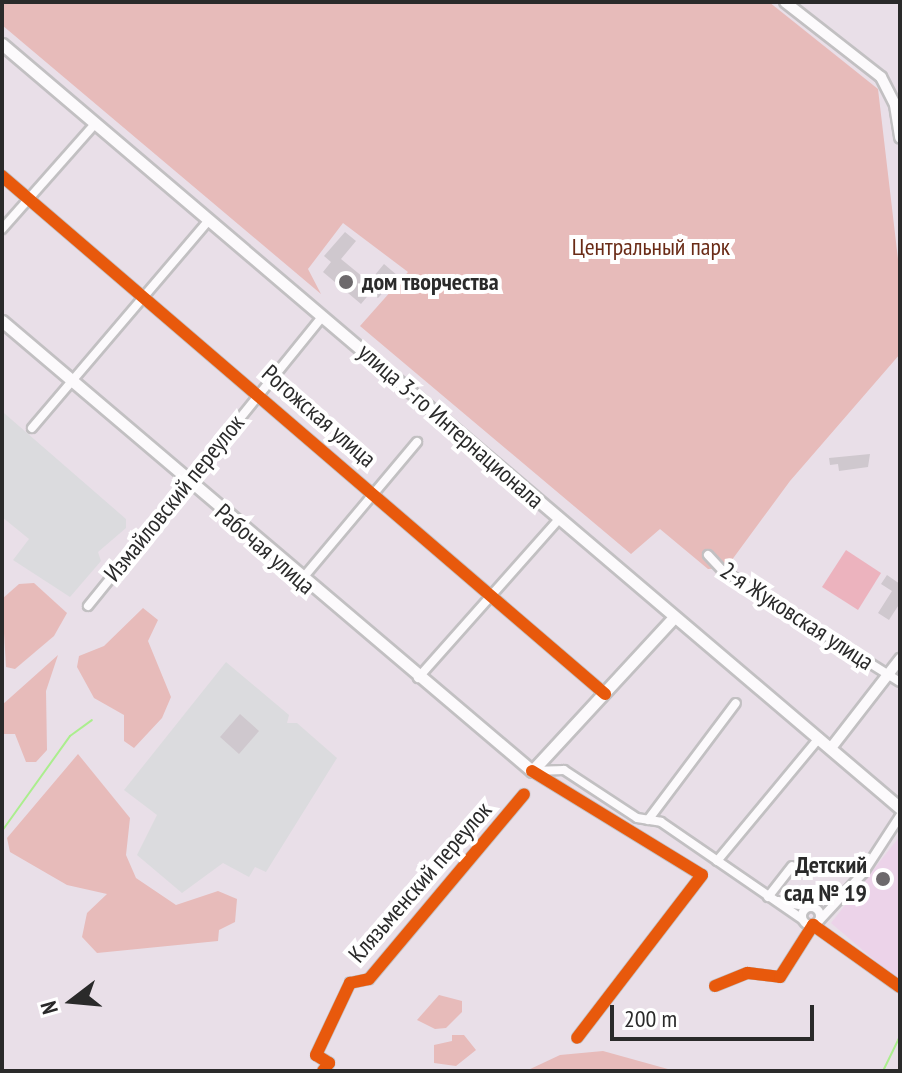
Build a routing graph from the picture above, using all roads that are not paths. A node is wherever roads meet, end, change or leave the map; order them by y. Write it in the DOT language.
graph roads {
  1 [pos="785,2"];
  2 [pos="2,44"];
  3 [pos="95,124"];
  4 [pos="900,138"];
  5 [pos="2,176"];
  6 [pos="30,198"];
  7 [pos="208,221"];
  8 [pos="2,229"];
  9 [pos="145,294"];
  10 [pos="323,316"];
  11 [pos="2,321"];
  12 [pos="70,380"];
  13 [pos="259,394"];
  14 [pos="32,428"];
  15 [pos="417,442"];
  16 [pos="187,482"];
  17 [pos="374,493"];
  18 [pos="559,519"];
  19 [pos="708,555"];
  20 [pos="302,580"];
  21 [pos="493,595"];
  22 [pos="88,606"];
  23 [pos="674,617"];
  24 [pos="900,659"];
  25 [pos="888,674"];
  26 [pos="418,679"];
  27 [pos="900,682"];
  28 [pos="605,694"];
  29 [pos="736,703"];
  30 [pos="819,738"];
  31 [pos="831,748"];
  32 [pos="532,771"];
  33 [pos="524,794"];
  34 [pos="900,808"];
  35 [pos="900,816"];
  36 [pos="648,820"];
  37 [pos="717,861"];
  38 [pos="792,866"];
  39 [pos="771,899"];
  40 [pos="814,909"];
  41 [pos="831,910"];
  42 [pos="802,919"];
  43 [pos="815,924"];
  44 [pos="715,986"];
  45 [pos="900,987"];
  46 [pos="577,1038"];
  47 [pos="323,1071"];
  1 -- 4 [label="street"];
  2 -- 3 [label="main road, улица 3-го Интернационала"];
  3 -- 6 [label="street"];
  3 -- 7 [label="main road, улица 3-го Интернационала"];
  5 -- 6 [label="street, Рогожская улица"];
  6 -- 8 [label="street"];
  6 -- 9 [label="street, Рогожская улица"];
  7 -- 9 [label="street"];
  7 -- 10 [label="main road, улица 3-го Интернационала"];
  9 -- 12 [label="street"];
  9 -- 13 [label="street, Рогожская улица"];
  10 -- 13 [label="street, Измайловский переулок"];
  10 -- 18 [label="main road, улица 3-го Интернационала"];
  11 -- 12 [label="main road, Рабочая улица"];
  12 -- 14 [label="street"];
  12 -- 16 [label="main road, Рабочая улица"];
  13 -- 16 [label="street, Измайловский переулок"];
  13 -- 17 [label="street, Рогожская улица"];
  15 -- 17 [label="street"];
  16 -- 20 [label="main road, Рабочая улица"];
  16 -- 22 [label="street, Измайловский переулок"];
  17 -- 20 [label="street"];
  17 -- 21 [label="street, Рогожская улица"];
  18 -- 21 [label="street"];
  18 -- 23 [label="main road, улица 3-го Интернационала"];
  19 -- 25 [label="street, 2-я Жуковская улица"];
  20 -- 26 [label="main road, Рабочая улица"];
  21 -- 26 [label="street"];
  21 -- 28 [label="street, Рогожская улица"];
  23 -- 28 [label="main road"];
  23 -- 30 [label="main road, улица 3-го Интернационала"];
  24 -- 25 [label="street"];
  25 -- 27 [label="street, 2-я Жуковская улица"];
  25 -- 31 [label="street"];
  26 -- 32 [label="main road, Рабочая улица"];
  28 -- 32 [label="main road"];
  29 -- 36 [label="street"];
  30 -- 31 [label="main road, улица 3-го Интернационала"];
  30 -- 37 [label="street"];
  31 -- 34 [label="main road, улица 3-го Интернационала"];
  32 -- 36 [label="street"];
  32 -- 46 [label="street"];
  33 -- 47 [label="street, Клязьменский переулок"];
  35 -- 41 [label="street"];
  36 -- 37 [label="street"];
  37 -- 39 [label="street"];
  38 -- 39 [label="street"];
  39 -- 40 [label="street"];
  39 -- 42 [label="street"];
  40 -- 41 [label="street"];
  40 -- 42 [label="street"];
  40 -- 43 [label="street"];
  41 -- 43 [label="street"];
  42 -- 43 [label="street"];
  43 -- 44 [label="street"];
  43 -- 45 [label="street"];
}
